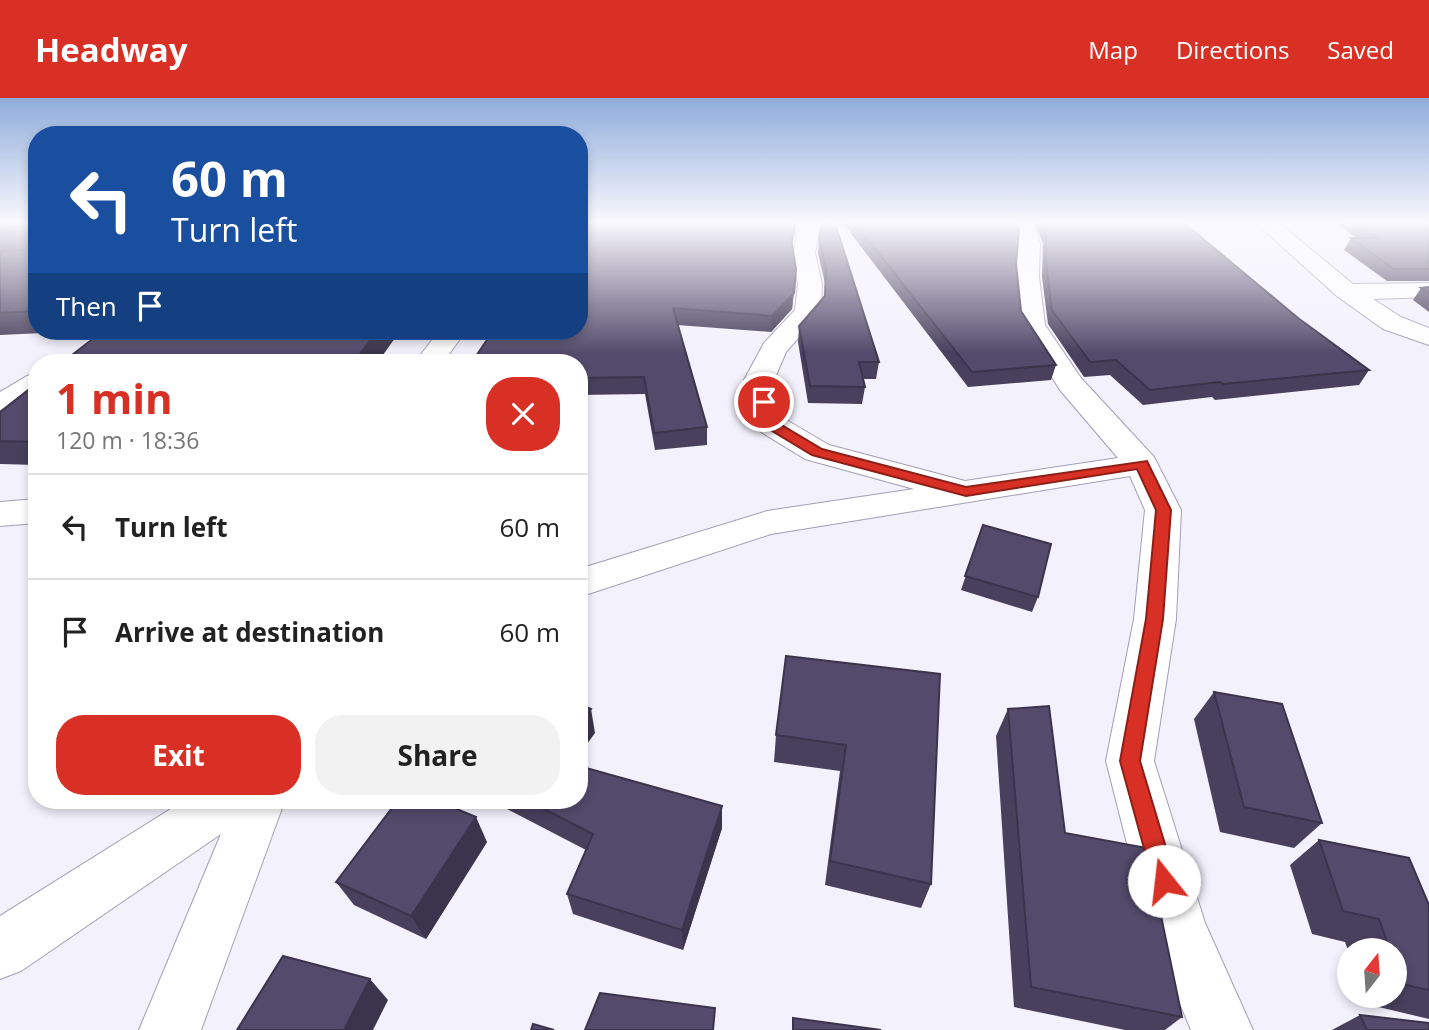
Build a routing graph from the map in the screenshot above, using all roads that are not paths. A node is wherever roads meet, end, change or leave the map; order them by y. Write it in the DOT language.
graph roads {
  1 [pos="807,266"];
  2 [pos="1028,266"];
  3 [pos="1317,266"];
  4 [pos="1429,290"];
  5 [pos="1347,292"];
  6 [pos="1429,337"];
  7 [pos="446,340"];
  8 [pos="435,354"];
  9 [pos="28,388"];
  10 [pos="0,405"];
  11 [pos="1142,464"];
  12 [pos="966,491"];
  13 [pos="28,512"];
  14 [pos="0,514"];
  15 [pos="588,580"];
  16 [pos="214,809"];
  17 [pos="256,809"];
  18 [pos="0,950"];
  19 [pos="170,1030"];
  20 [pos="1222,1030"];
  1 -- 12 [label="street"];
  2 -- 11 [label="street"];
  3 -- 5 [label="street"];
  4 -- 5 [label="street"];
  5 -- 6 [label="street"];
  7 -- 8 [label="street"];
  9 -- 10 [label="street"];
  11 -- 12 [label="street"];
  11 -- 20 [label="street"];
  12 -- 15 [label="street"];
  13 -- 14 [label="street"];
  16 -- 18 [label="street"];
  17 -- 19 [label="street"];
}
